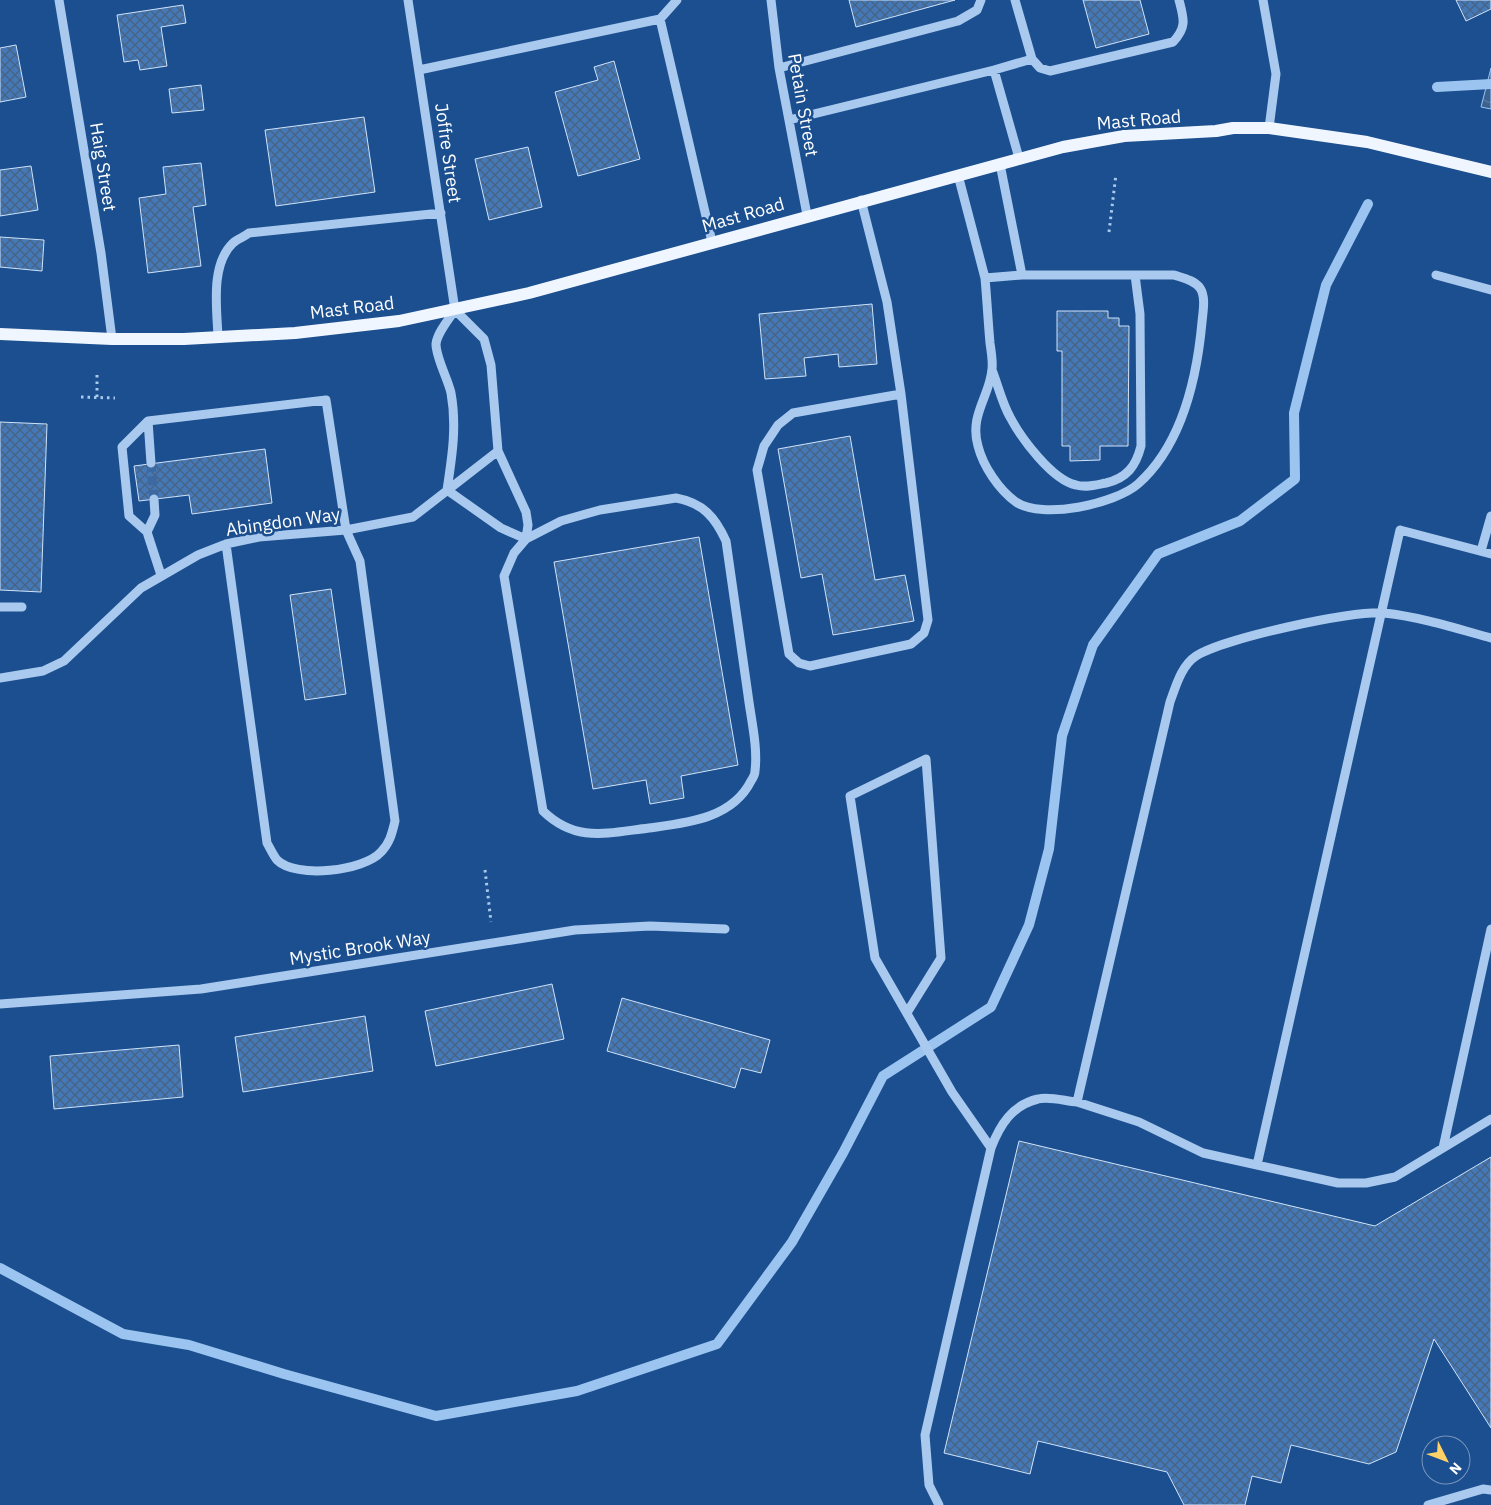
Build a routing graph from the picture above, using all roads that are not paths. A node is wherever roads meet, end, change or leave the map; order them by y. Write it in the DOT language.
graph roads {
  1 [pos="60,0"];
  2 [pos="408,0"];
  3 [pos="677,0"];
  4 [pos="771,0"];
  5 [pos="981,0"];
  6 [pos="1015,0"];
  7 [pos="1179,0"];
  8 [pos="1263,0"];
  9 [pos="660,19"];
  10 [pos="1032,59"];
  11 [pos="779,68"];
  12 [pos="419,70"];
  13 [pos="994,70"];
  14 [pos="789,120"];
  15 [pos="1269,128"];
  16 [pos="1020,158"];
  17 [pos="1000,164"];
  18 [pos="1491,172"];
  19 [pos="958,175"];
  20 [pos="861,200"];
  21 [pos="441,213"];
  22 [pos="807,215"];
  23 [pos="712,242"];
  24 [pos="1022,275"];
  25 [pos="1436,275"];
  26 [pos="1135,276"];
  27 [pos="985,278"];
  28 [pos="1491,290"];
  29 [pos="455,310"];
  30 [pos="0,334"];
  31 [pos="218,337"];
  32 [pos="112,339"];
  33 [pos="992,370"];
  34 [pos="901,394"];
  35 [pos="148,421"];
  36 [pos="498,451"];
  37 [pos="151,463"];
  38 [pos="447,490"];
  39 [pos="154,499"];
  40 [pos="1491,516"];
  41 [pos="346,530"];
  42 [pos="147,532"];
  43 [pos="526,539"];
  44 [pos="226,544"];
  45 [pos="1481,551"];
  46 [pos="1491,554"];
  47 [pos="162,575"];
  48 [pos="0,607"];
  49 [pos="22,607"];
  50 [pos="1382,613"];
  51 [pos="1491,638"];
  52 [pos="0,678"];
  53 [pos="725,929"];
  54 [pos="1491,929"];
  55 [pos="0,1004"];
  56 [pos="908,1011"];
  57 [pos="1077,1102"];
  58 [pos="1491,1119"];
  59 [pos="991,1148"];
  60 [pos="1443,1148"];
  61 [pos="1257,1164"];
  62 [pos="1491,1490"];
  63 [pos="939,1505"];
  64 [pos="1428,1505"];
  1 -- 32 [label="street, Haig Street"];
  2 -- 12 [label="street, Joffre Street"];
  3 -- 9 [label="street"];
  4 -- 11 [label="street, Petain Street"];
  5 -- 11 [label="street"];
  6 -- 10 [label="street"];
  7 -- 10 [label="street"];
  8 -- 15 [label="street"];
  9 -- 12 [label="street"];
  9 -- 23 [label="street"];
  10 -- 13 [label="street"];
  11 -- 14 [label="street, Petain Street"];
  12 -- 21 [label="street, Joffre Street"];
  13 -- 14 [label="street"];
  13 -- 16 [label="street"];
  14 -- 22 [label="street, Petain Street"];
  15 -- 16 [label="main road, Mast Road"];
  15 -- 18 [label="main road, Mast Road"];
  16 -- 17 [label="main road, Mast Road"];
  17 -- 19 [label="main road, Mast Road"];
  17 -- 24 [label="street"];
  19 -- 20 [label="main road, Mast Road"];
  19 -- 27 [label="street"];
  20 -- 22 [label="main road, Mast Road"];
  20 -- 34 [label="street"];
  21 -- 29 [label="street, Joffre Street"];
  21 -- 31 [label="street"];
  22 -- 23 [label="main road, Mast Road"];
  23 -- 29 [label="main road, Mast Road"];
  24 -- 26 [label="street"];
  24 -- 27 [label="street"];
  25 -- 28 [label="street"];
  26 -- 33 [label="street"];
  26 -- 33 [label="street"];
  27 -- 33 [label="street"];
  29 -- 31 [label="main road, Mast Road"];
  29 -- 36 [label="street"];
  29 -- 38 [label="street"];
  30 -- 32 [label="main road, Mast Road"];
  31 -- 32 [label="main road, Mast Road"];
  34 -- 34 [label="street"];
  35 -- 37 [label="street"];
  35 -- 41 [label="street"];
  35 -- 42 [label="street"];
  36 -- 38 [label="street, Abingdon Way"];
  36 -- 43 [label="street"];
  38 -- 41 [label="street, Abingdon Way"];
  38 -- 43 [label="street"];
  39 -- 42 [label="street"];
  40 -- 45 [label="street"];
  41 -- 44 [label="street, Abingdon Way"];
  41 -- 44 [label="street"];
  42 -- 47 [label="street"];
  43 -- 43 [label="street"];
  44 -- 47 [label="street, Abingdon Way"];
  45 -- 46 [label="street"];
  45 -- 50 [label="street"];
  47 -- 52 [label="street, Abingdon Way"];
  48 -- 49 [label="street"];
  50 -- 51 [label="street"];
  50 -- 57 [label="street"];
  50 -- 61 [label="street"];
  53 -- 55 [label="street, Mystic Brook Way"];
  54 -- 60 [label="street"];
  56 -- 56 [label="street"];
  56 -- 59 [label="street"];
  57 -- 59 [label="street"];
  57 -- 61 [label="street"];
  58 -- 60 [label="street"];
  59 -- 63 [label="street"];
  60 -- 61 [label="street"];
  62 -- 64 [label="street"];
}
